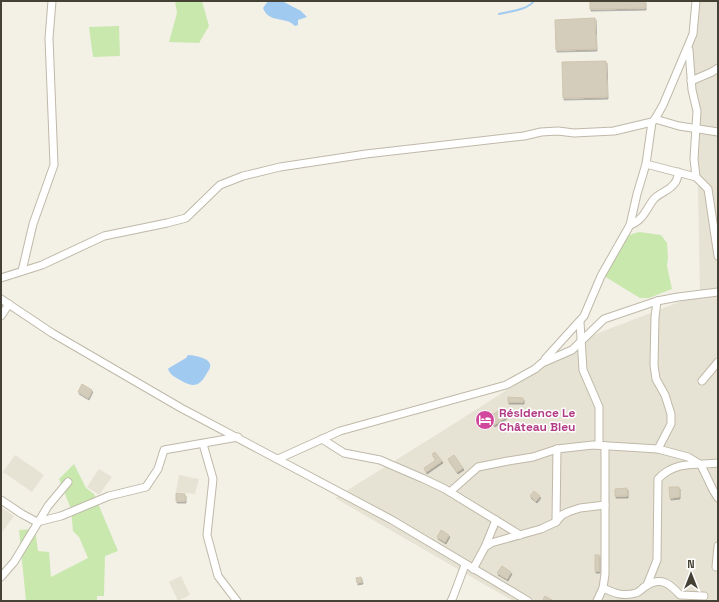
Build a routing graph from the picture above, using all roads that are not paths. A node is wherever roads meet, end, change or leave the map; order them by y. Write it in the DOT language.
graph roads {
  1 [pos="52,1"];
  2 [pos="696,1"];
  3 [pos="688,48"];
  4 [pos="718,68"];
  5 [pos="691,81"];
  6 [pos="654,121"];
  7 [pos="697,129"];
  8 [pos="718,132"];
  9 [pos="646,164"];
  10 [pos="678,172"];
  11 [pos="696,177"];
  12 [pos="630,225"];
  13 [pos="718,256"];
  14 [pos="22,271"];
  15 [pos="1,278"];
  16 [pos="716,292"];
  17 [pos="1,299"];
  18 [pos="718,299"];
  19 [pos="657,301"];
  20 [pos="9,304"];
  21 [pos="1,316"];
  22 [pos="580,322"];
  23 [pos="581,341"];
  24 [pos="718,362"];
  25 [pos="542,363"];
  26 [pos="702,381"];
  27 [pos="238,437"];
  28 [pos="322,439"];
  29 [pos="203,444"];
  30 [pos="602,445"];
  31 [pos="557,449"];
  32 [pos="658,449"];
  33 [pos="278,459"];
  34 [pos="718,463"];
  35 [pos="701,465"];
  36 [pos="68,482"];
  37 [pos="450,492"];
  38 [pos="718,498"];
  39 [pos="1,500"];
  40 [pos="605,505"];
  41 [pos="496,520"];
  42 [pos="37,522"];
  43 [pos="556,522"];
  44 [pos="520,535"];
  45 [pos="485,546"];
  46 [pos="718,546"];
  47 [pos="465,565"];
  48 [pos="718,566"];
  49 [pos="473,569"];
  50 [pos="1,577"];
  51 [pos="647,585"];
  52 [pos="603,588"];
  53 [pos="704,596"];
  54 [pos="237,601"];
  55 [pos="451,601"];
  56 [pos="528,601"];
  57 [pos="597,601"];
  1 -- 14 [label="street"];
  2 -- 3 [label="street"];
  3 -- 5 [label="street"];
  3 -- 6 [label="street"];
  4 -- 5 [label="street"];
  5 -- 7 [label="street"];
  6 -- 7 [label="street"];
  6 -- 9 [label="street"];
  6 -- 14 [label="street"];
  7 -- 8 [label="street"];
  7 -- 11 [label="street"];
  9 -- 10 [label="street"];
  9 -- 12 [label="street"];
  10 -- 11 [label="street"];
  10 -- 12 [label="street"];
  11 -- 13 [label="street"];
  12 -- 22 [label="street"];
  14 -- 15 [label="street"];
  16 -- 18 [label="street"];
  16 -- 19 [label="street"];
  17 -- 20 [label="street"];
  19 -- 23 [label="street"];
  19 -- 32 [label="street"];
  20 -- 21 [label="street"];
  20 -- 27 [label="street"];
  22 -- 23 [label="street"];
  22 -- 25 [label="street"];
  23 -- 25 [label="street"];
  23 -- 30 [label="street"];
  24 -- 26 [label="street"];
  25 -- 28 [label="street"];
  27 -- 29 [label="street"];
  27 -- 33 [label="street"];
  28 -- 33 [label="street"];
  28 -- 37 [label="street"];
  29 -- 42 [label="street"];
  29 -- 54 [label="street"];
  30 -- 31 [label="street"];
  30 -- 32 [label="street"];
  30 -- 40 [label="street"];
  31 -- 37 [label="street"];
  31 -- 43 [label="street"];
  32 -- 35 [label="street"];
  33 -- 47 [label="street"];
  34 -- 35 [label="street"];
  35 -- 38 [label="street"];
  35 -- 51 [label="street"];
  36 -- 42 [label="street"];
  37 -- 41 [label="street"];
  39 -- 42 [label="street"];
  40 -- 43 [label="street"];
  40 -- 52 [label="street"];
  41 -- 44 [label="street"];
  41 -- 45 [label="street"];
  42 -- 50 [label="street"];
  43 -- 44 [label="street"];
  44 -- 45 [label="street"];
  45 -- 49 [label="street"];
  46 -- 48 [label="street"];
  47 -- 49 [label="street"];
  47 -- 55 [label="street"];
  49 -- 56 [label="street"];
  51 -- 52 [label="street"];
  51 -- 53 [label="street"];
  52 -- 57 [label="street"];
}
